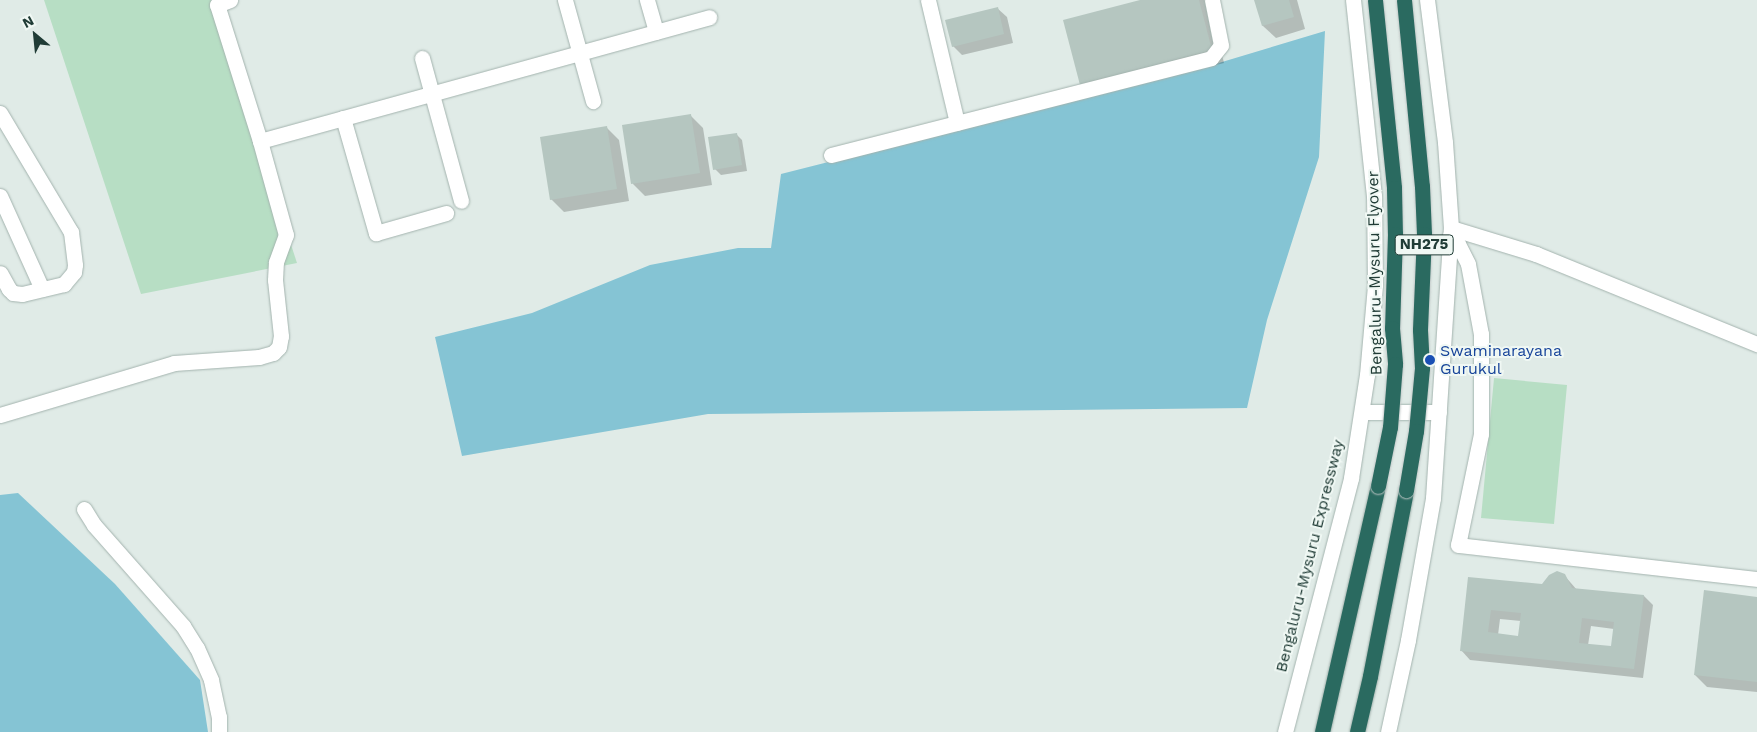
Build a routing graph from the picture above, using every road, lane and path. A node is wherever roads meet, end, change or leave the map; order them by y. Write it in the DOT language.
graph roads {
  1 [pos="230,0"];
  2 [pos="566,0"];
  3 [pos="647,0"];
  4 [pos="928,0"];
  5 [pos="1212,0"];
  6 [pos="1353,0"];
  7 [pos="1375,0"];
  8 [pos="1404,0"];
  9 [pos="1427,0"];
  10 [pos="709,18"];
  11 [pos="656,32"];
  12 [pos="580,53"];
  13 [pos="422,58"];
  14 [pos="432,94"];
  15 [pos="593,101"];
  16 [pos="0,113"];
  17 [pos="342,118"];
  18 [pos="956,123"];
  19 [pos="260,141"];
  20 [pos="831,155"];
  21 [pos="0,196"];
  22 [pos="462,201"];
  23 [pos="446,213"];
  24 [pos="1451,232"];
  25 [pos="0,273"];
  26 [pos="42,290"];
  27 [pos="1757,344"];
  28 [pos="1362,412"];
  29 [pos="1439,412"];
  30 [pos="0,415"];
  31 [pos="84,509"];
  32 [pos="1757,579"];
  33 [pos="219,732"];
  34 [pos="1285,732"];
  35 [pos="1322,732"];
  36 [pos="1357,732"];
  37 [pos="1388,732"];
  1 -- 19 [label="street"];
  2 -- 12 [label="street"];
  3 -- 11 [label="street"];
  4 -- 18 [label="street"];
  5 -- 18 [label="street"];
  6 -- 28 [label="street, Bengaluru-Mysuru Expressway / NH275"];
  7 -- 35 [label="highway, Bengaluru-Mysuru Flyover / NH275, bridge"];
  8 -- 36 [label="highway, NH275, bridge"];
  9 -- 24 [label="street, NH275"];
  10 -- 11 [label="street"];
  11 -- 12 [label="street"];
  12 -- 14 [label="street"];
  12 -- 15 [label="street"];
  13 -- 14 [label="street"];
  14 -- 17 [label="street"];
  14 -- 22 [label="street"];
  16 -- 26 [label="street"];
  17 -- 19 [label="street"];
  17 -- 23 [label="street"];
  18 -- 20 [label="street"];
  19 -- 30 [label="street"];
  21 -- 26 [label="street"];
  24 -- 27 [label="street"];
  24 -- 29 [label="street, NH275"];
  24 -- 32 [label="street"];
  25 -- 26 [label="street"];
  28 -- 29 [label="street"];
  28 -- 34 [label="street, Bengaluru-Mysuru Expressway / NH275"];
  29 -- 37 [label="street, NH275"];
  31 -- 33 [label="street"];
}
